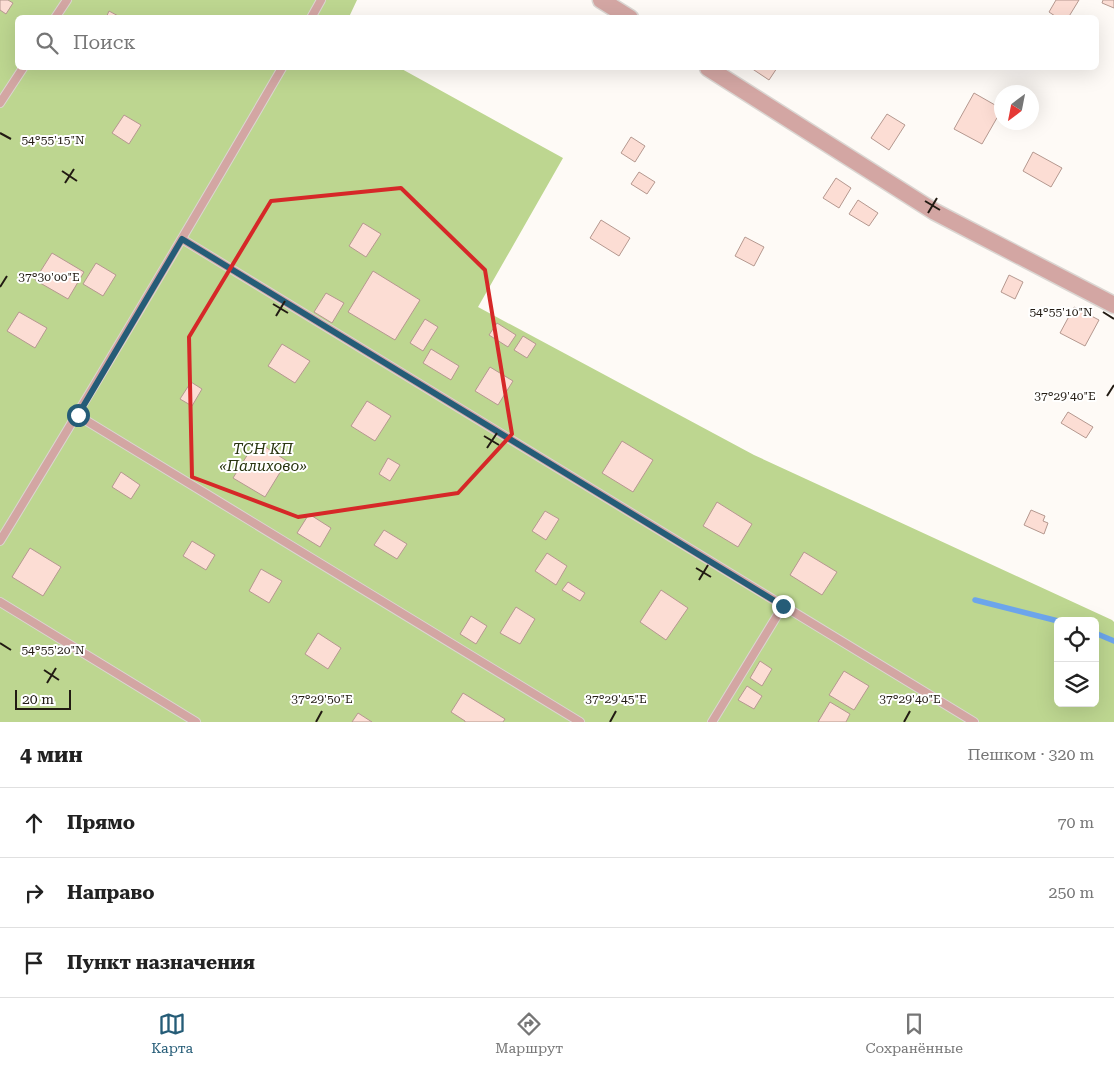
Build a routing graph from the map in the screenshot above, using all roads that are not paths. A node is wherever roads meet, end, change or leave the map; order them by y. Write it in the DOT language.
graph roads {
  1 [pos="67,0"];
  2 [pos="321,0"];
  3 [pos="601,0"];
  4 [pos="57,15"];
  5 [pos="313,15"];
  6 [pos="625,15"];
  7 [pos="22,70"];
  8 [pos="281,70"];
  9 [pos="711,70"];
  10 [pos="0,103"];
  11 [pos="182,239"];
  12 [pos="1114,305"];
  13 [pos="78,415"];
  14 [pos="0,541"];
  15 [pos="0,602"];
  16 [pos="783,606"];
  17 [pos="196,722"];
  18 [pos="580,722"];
  19 [pos="712,722"];
  20 [pos="974,722"];
  1 -- 4 [label="lane"];
  2 -- 5 [label="lane"];
  3 -- 6 [label="street"];
  7 -- 10 [label="lane"];
  8 -- 11 [label="lane"];
  9 -- 12 [label="street"];
  11 -- 13 [label="lane"];
  11 -- 16 [label="lane"];
  13 -- 14 [label="lane"];
  13 -- 18 [label="lane"];
  15 -- 17 [label="lane"];
  16 -- 19 [label="lane"];
  16 -- 20 [label="lane"];
}
